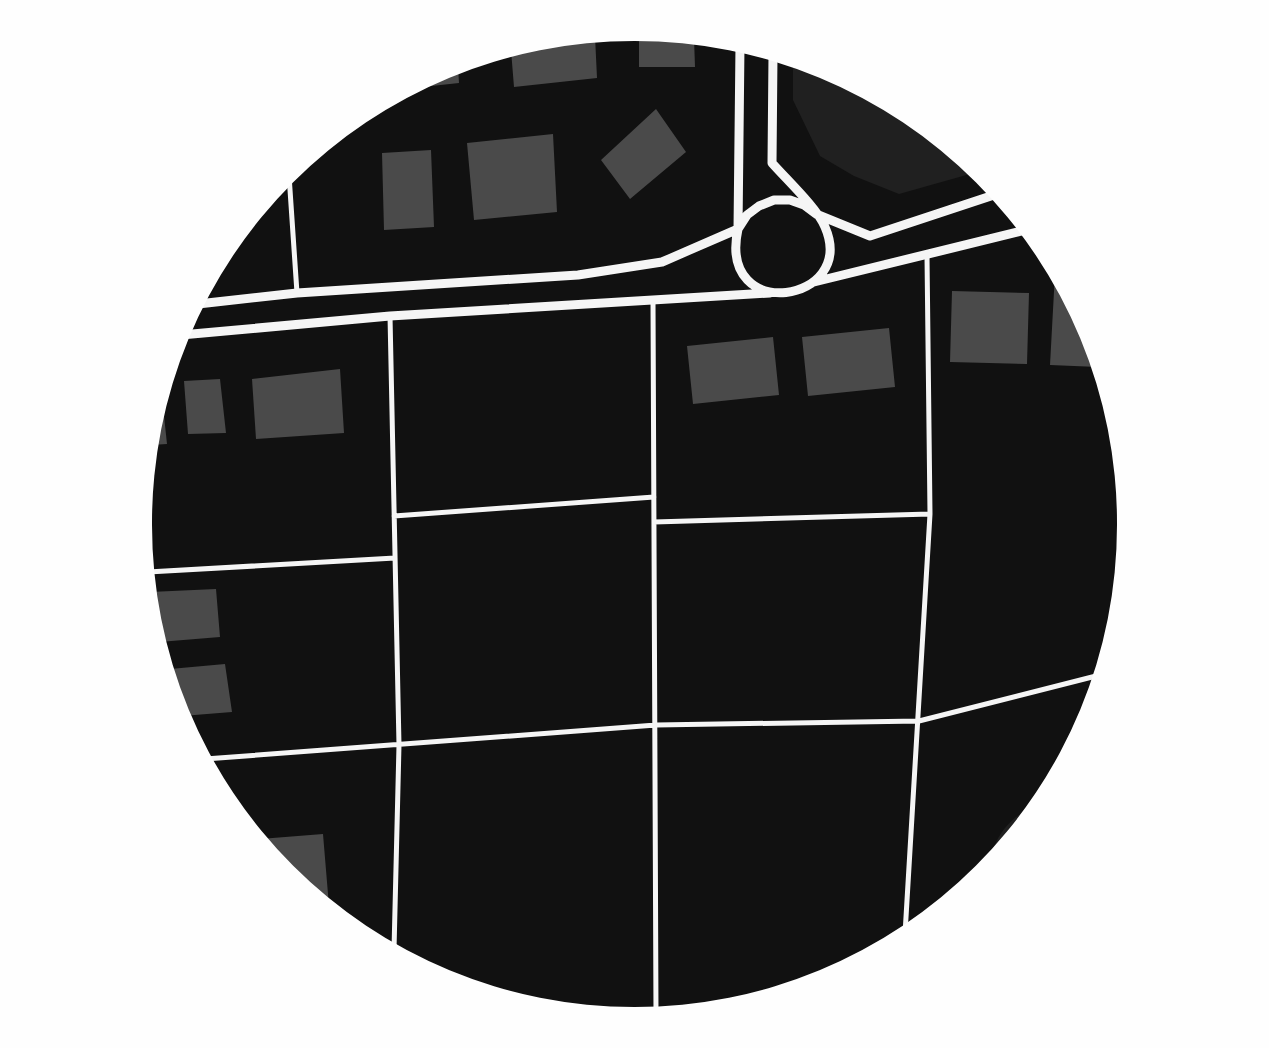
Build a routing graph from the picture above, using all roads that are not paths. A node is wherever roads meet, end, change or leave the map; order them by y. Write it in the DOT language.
graph roads {
  1 [pos="740,54"];
  2 [pos="773,62"];
  3 [pos="290,187"];
  4 [pos="989,197"];
  5 [pos="816,214"];
  6 [pos="738,229"];
  7 [pos="1018,232"];
  8 [pos="927,256"];
  9 [pos="814,282"];
  10 [pos="770,292"];
  11 [pos="297,293"];
  12 [pos="653,301"];
  13 [pos="206,303"];
  14 [pos="390,316"];
  15 [pos="190,334"];
  16 [pos="654,497"];
  17 [pos="930,514"];
  18 [pos="394,516"];
  19 [pos="654,522"];
  20 [pos="395,558"];
  21 [pos="155,572"];
  22 [pos="1093,677"];
  23 [pos="919,721"];
  24 [pos="656,725"];
  25 [pos="399,745"];
  26 [pos="213,758"];
  27 [pos="907,922"];
  28 [pos="394,943"];
  29 [pos="656,1006"];
  1 -- 6 [label="street"];
  2 -- 5 [label="street"];
  3 -- 11 [label="street"];
  4 -- 5 [label="street"];
  5 -- 6 [label="street"];
  5 -- 9 [label="street"];
  6 -- 10 [label="street"];
  6 -- 11 [label="street"];
  7 -- 8 [label="street"];
  8 -- 9 [label="street"];
  8 -- 17 [label="street"];
  9 -- 10 [label="street"];
  10 -- 12 [label="street"];
  11 -- 13 [label="street"];
  12 -- 14 [label="street"];
  12 -- 16 [label="street"];
  14 -- 15 [label="street"];
  14 -- 18 [label="street"];
  16 -- 18 [label="street"];
  16 -- 19 [label="street"];
  17 -- 19 [label="street"];
  17 -- 23 [label="street"];
  18 -- 20 [label="street"];
  19 -- 24 [label="street"];
  20 -- 21 [label="street"];
  20 -- 25 [label="street"];
  22 -- 23 [label="street"];
  23 -- 24 [label="street"];
  23 -- 27 [label="street"];
  24 -- 25 [label="street"];
  24 -- 29 [label="street"];
  25 -- 26 [label="street"];
  25 -- 28 [label="street"];
}
